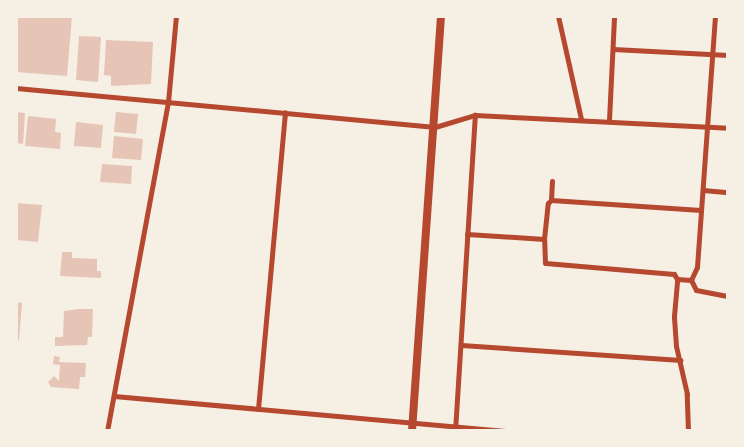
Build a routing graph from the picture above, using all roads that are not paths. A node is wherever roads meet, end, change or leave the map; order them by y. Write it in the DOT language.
graph roads {
  1 [pos="176,16"];
  2 [pos="441,16"];
  3 [pos="558,16"];
  4 [pos="614,16"];
  5 [pos="715,16"];
  6 [pos="613,50"];
  7 [pos="713,54"];
  8 [pos="728,55"];
  9 [pos="16,88"];
  10 [pos="168,102"];
  11 [pos="285,112"];
  12 [pos="475,115"];
  13 [pos="581,119"];
  14 [pos="609,120"];
  15 [pos="435,127"];
  16 [pos="708,127"];
  17 [pos="728,128"];
  18 [pos="552,181"];
  19 [pos="703,190"];
  20 [pos="728,192"];
  21 [pos="551,200"];
  22 [pos="701,210"];
  23 [pos="467,234"];
  24 [pos="544,239"];
  25 [pos="677,279"];
  26 [pos="691,280"];
  27 [pos="728,296"];
  28 [pos="461,345"];
  29 [pos="680,360"];
  30 [pos="114,396"];
  31 [pos="258,410"];
  32 [pos="412,427"];
  33 [pos="455,429"];
  34 [pos="106,431"];
  35 [pos="505,431"];
  36 [pos="688,431"];
  1 -- 10 [label="street"];
  2 -- 15 [label="street"];
  3 -- 13 [label="street"];
  4 -- 6 [label="street"];
  5 -- 7 [label="street"];
  6 -- 7 [label="street"];
  6 -- 14 [label="street"];
  7 -- 8 [label="street"];
  7 -- 16 [label="street"];
  9 -- 10 [label="street"];
  10 -- 11 [label="street"];
  10 -- 30 [label="street"];
  11 -- 15 [label="street"];
  11 -- 31 [label="street"];
  12 -- 13 [label="street"];
  12 -- 15 [label="street"];
  12 -- 23 [label="street"];
  13 -- 14 [label="street"];
  14 -- 16 [label="street"];
  15 -- 32 [label="street"];
  16 -- 17 [label="street"];
  16 -- 19 [label="street"];
  18 -- 21 [label="street"];
  19 -- 20 [label="street"];
  19 -- 22 [label="street"];
  21 -- 22 [label="street"];
  21 -- 24 [label="street"];
  22 -- 26 [label="street"];
  23 -- 24 [label="street"];
  23 -- 28 [label="street"];
  24 -- 25 [label="street"];
  25 -- 26 [label="street"];
  25 -- 29 [label="street"];
  26 -- 27 [label="street"];
  28 -- 29 [label="street"];
  28 -- 33 [label="street"];
  29 -- 36 [label="street"];
  30 -- 31 [label="street"];
  30 -- 34 [label="street"];
  31 -- 32 [label="street"];
  32 -- 33 [label="street"];
  33 -- 35 [label="street"];
}
